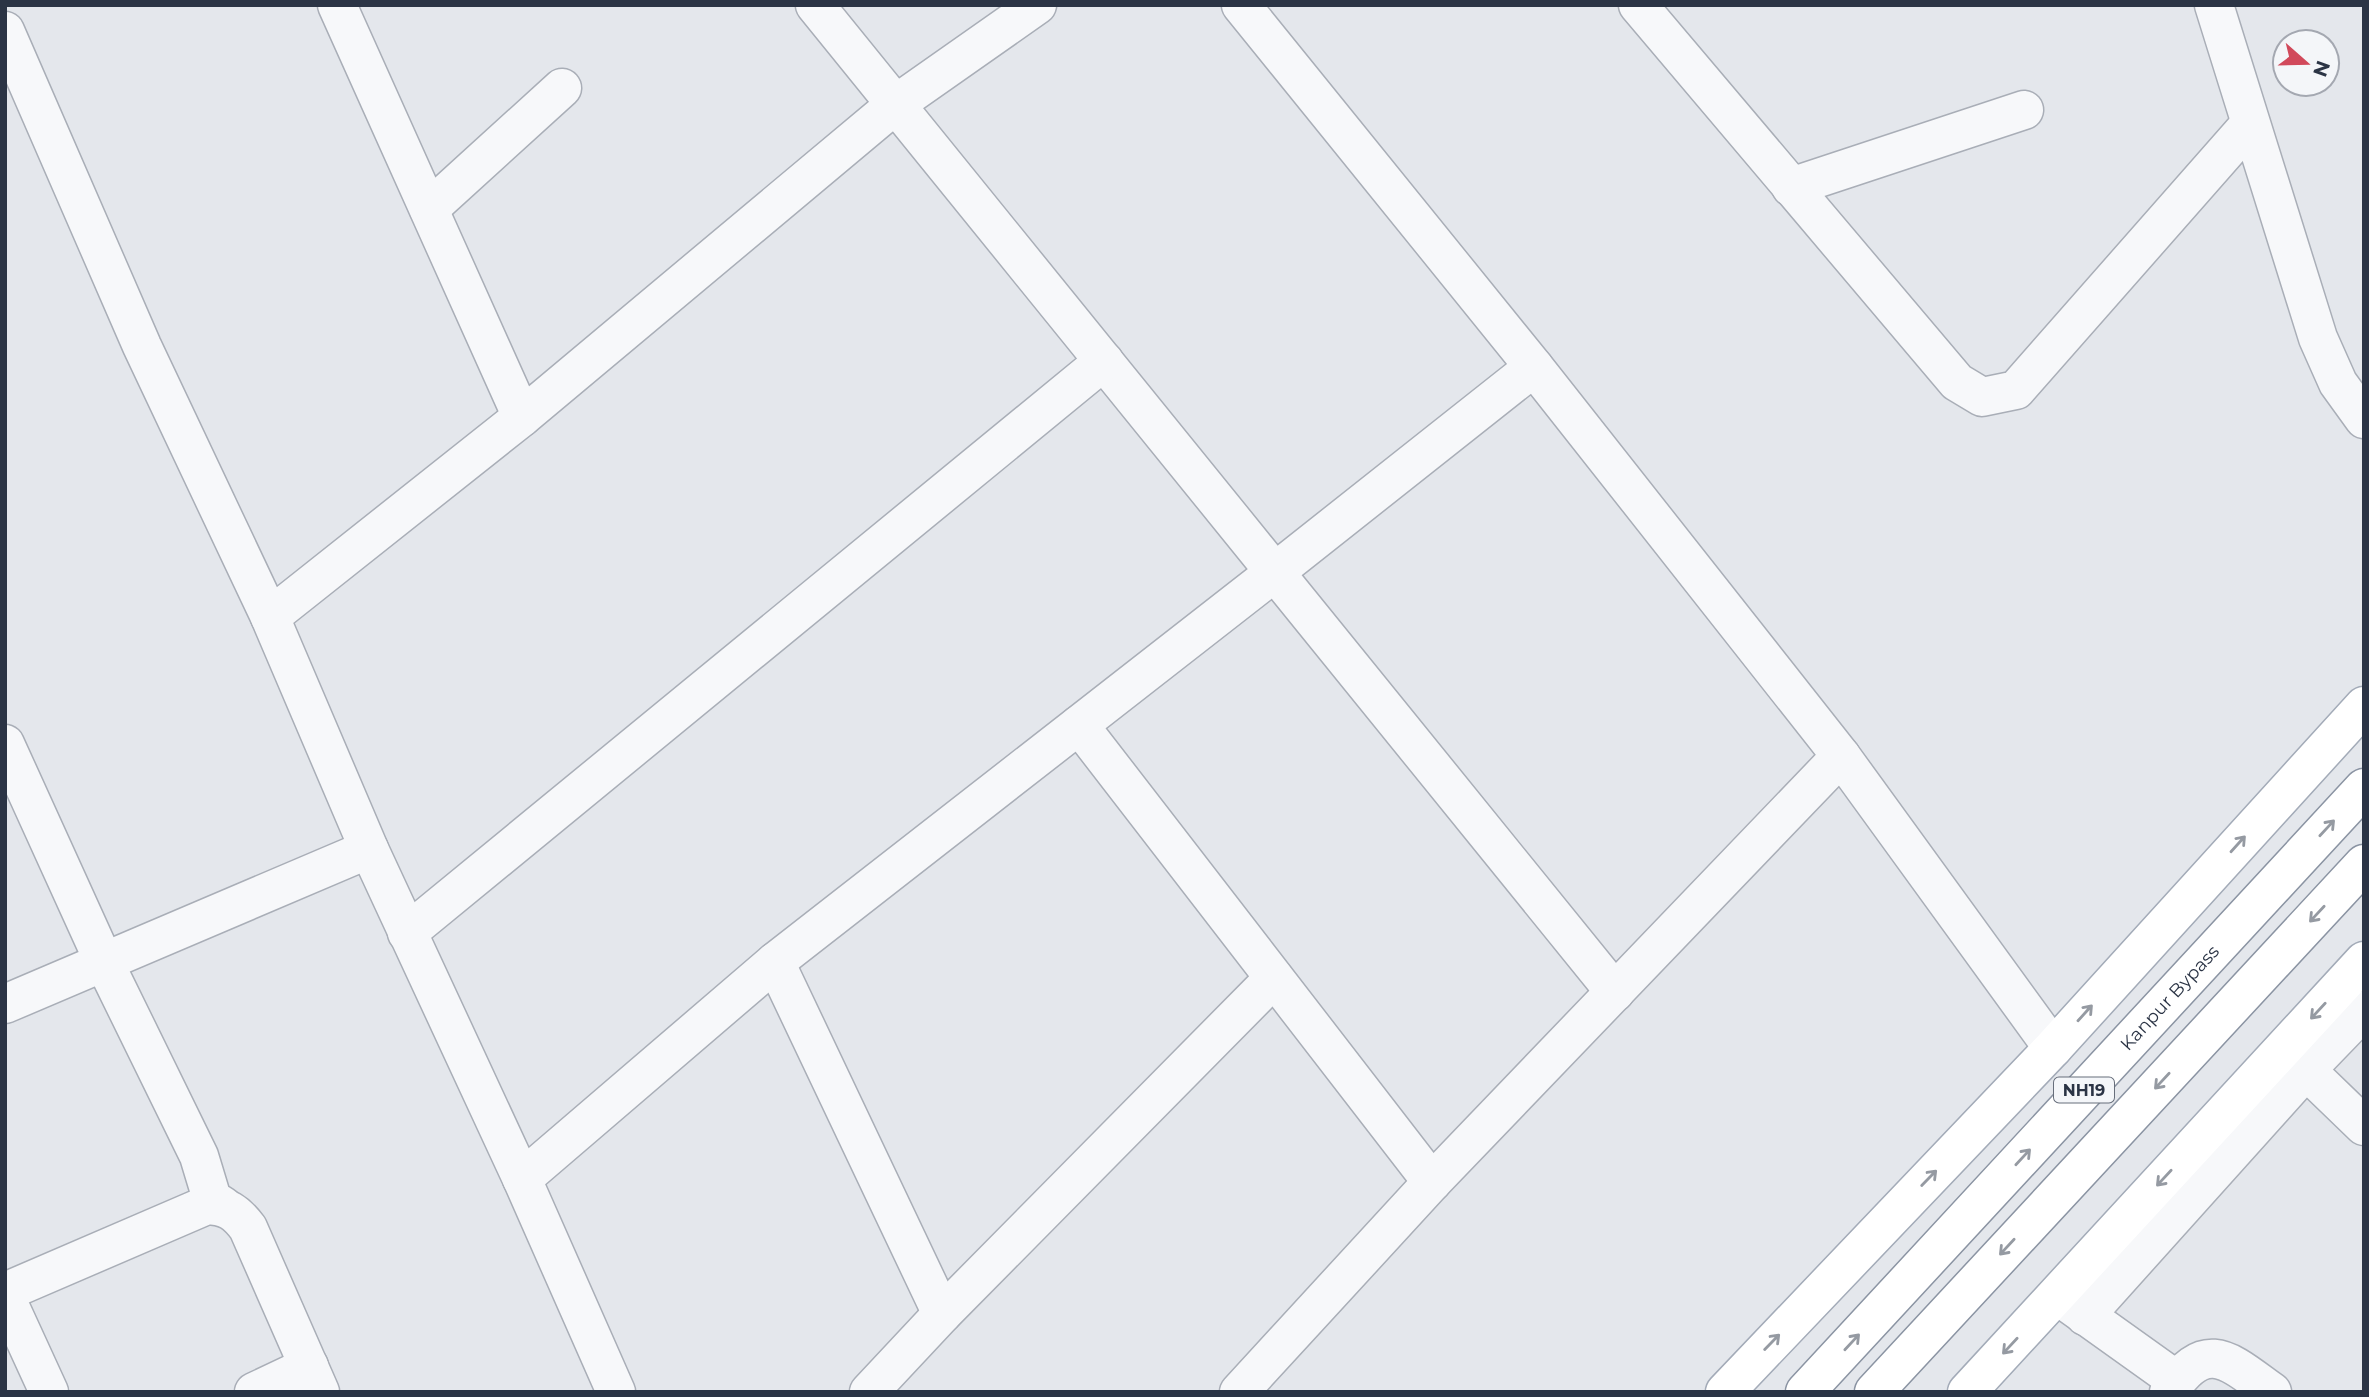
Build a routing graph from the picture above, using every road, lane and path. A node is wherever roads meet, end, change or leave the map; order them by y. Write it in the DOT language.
graph roads {
  1 [pos="337,5"];
  2 [pos="815,5"];
  3 [pos="1037,5"];
  4 [pos="1241,5"];
  5 [pos="2214,5"];
  6 [pos="1649,7"];
  7 [pos="5,31"];
  8 [pos="562,88"];
  9 [pos="896,104"];
  10 [pos="2024,110"];
  11 [pos="2250,124"];
  12 [pos="1791,187"];
  13 [pos="429,209"];
  14 [pos="1104,361"];
  15 [pos="1534,367"];
  16 [pos="523,417"];
  17 [pos="2364,419"];
  18 [pos="1275,572"];
  19 [pos="270,617"];
  20 [pos="2364,706"];
  21 [pos="1079,725"];
  22 [pos="5,744"];
  23 [pos="1841,756"];
  24 [pos="2364,788"];
  25 [pos="369,849"];
  26 [pos="2364,864"];
  27 [pos="407,933"];
  28 [pos="2364,961"];
  29 [pos="104,962"];
  30 [pos="775,962"];
  31 [pos="1274,978"];
  32 [pos="1615,992"];
  33 [pos="5,1004"];
  34 [pos="2364,1010"];
  35 [pos="2053,1048"];
  36 [pos="2306,1070"];
  37 [pos="2364,1126"];
  38 [pos="522,1179"];
  39 [pos="1432,1182"];
  40 [pos="223,1206"];
  41 [pos="5,1294"];
  42 [pos="2071,1305"];
  43 [pos="942,1314"];
  44 [pos="315,1379"];
  45 [pos="2173,1386"];
  46 [pos="48,1392"];
  47 [pos="254,1392"];
  48 [pos="616,1392"];
  49 [pos="869,1392"];
  50 [pos="1239,1392"];
  51 [pos="1725,1392"];
  52 [pos="1805,1392"];
  53 [pos="1874,1392"];
  54 [pos="1967,1392"];
  55 [pos="2272,1392"];
  1 -- 13 [label="street"];
  2 -- 9 [label="street"];
  3 -- 9 [label="street"];
  4 -- 15 [label="street"];
  5 -- 11 [label="street"];
  6 -- 12 [label="street"];
  7 -- 19 [label="street"];
  8 -- 13 [label="street"];
  9 -- 14 [label="street"];
  9 -- 16 [label="street"];
  10 -- 12 [label="street"];
  11 -- 12 [label="street"];
  11 -- 17 [label="street"];
  13 -- 16 [label="street"];
  14 -- 18 [label="street"];
  14 -- 27 [label="street"];
  15 -- 18 [label="street"];
  15 -- 23 [label="street"];
  16 -- 19 [label="street"];
  18 -- 21 [label="street"];
  18 -- 32 [label="street"];
  19 -- 25 [label="street"];
  35 -- 20 [label="main road, one-way"];
  21 -- 30 [label="street"];
  21 -- 31 [label="street"];
  22 -- 29 [label="street"];
  23 -- 32 [label="street"];
  23 -- 35 [label="street"];
  52 -- 24 [label="main road, Kanpur Bypass / NH19, one-way"];
  25 -- 27 [label="street"];
  25 -- 29 [label="street"];
  26 -- 53 [label="main road, NH19, one-way"];
  27 -- 38 [label="street"];
  28 -- 42 [label="main road, one-way"];
  29 -- 33 [label="street"];
  29 -- 40 [label="street"];
  30 -- 38 [label="street"];
  30 -- 43 [label="street"];
  31 -- 39 [label="street"];
  31 -- 43 [label="street"];
  32 -- 39 [label="street"];
  34 -- 36 [label="street"];
  51 -- 35 [label="main road, one-way"];
  36 -- 37 [label="street"];
  36 -- 42 [label="street"];
  38 -- 48 [label="street"];
  39 -- 50 [label="street"];
  40 -- 41 [label="street"];
  40 -- 44 [label="street"];
  41 -- 46 [label="street"];
  42 -- 45 [label="street"];
  42 -- 54 [label="main road, one-way"];
  43 -- 49 [label="street"];
  44 -- 47 [label="street"];
  45 -- 55 [label="street"];
}
